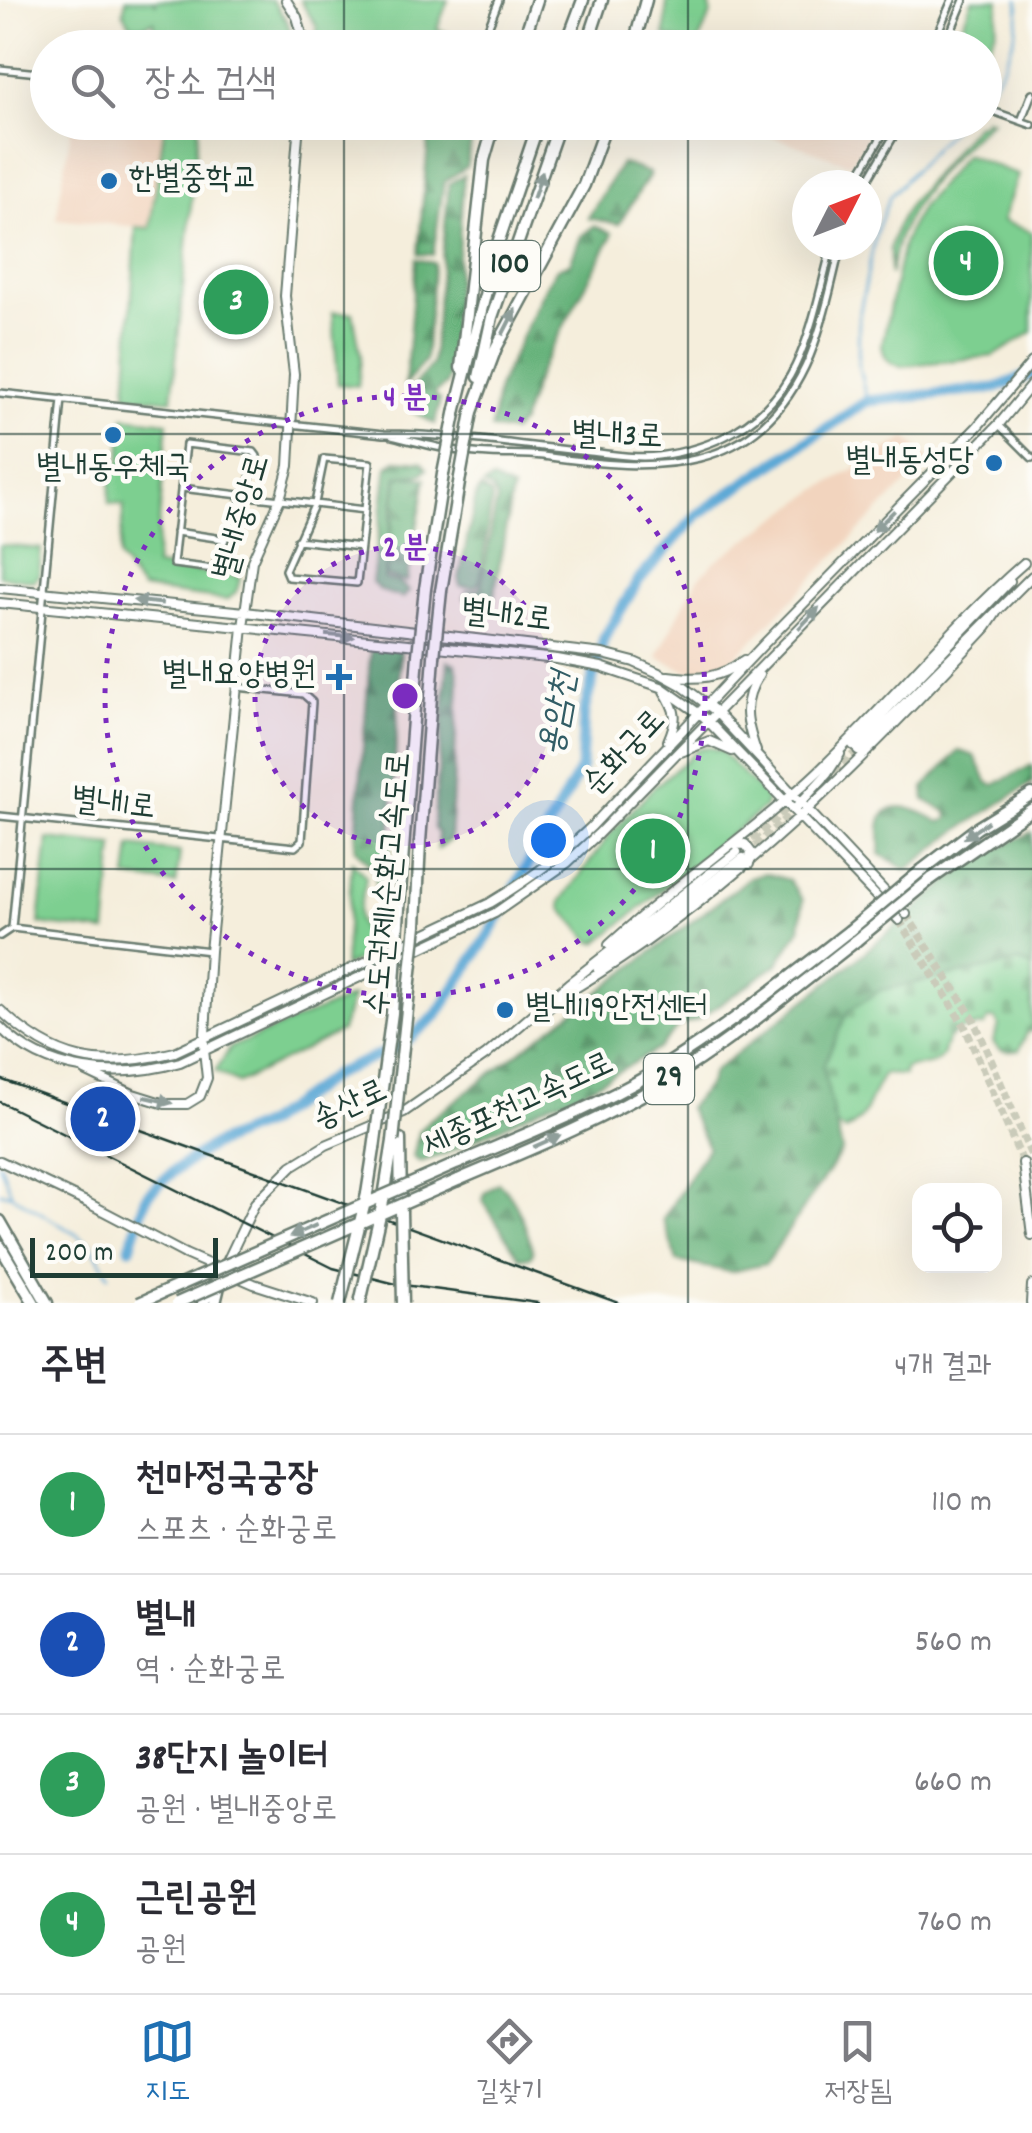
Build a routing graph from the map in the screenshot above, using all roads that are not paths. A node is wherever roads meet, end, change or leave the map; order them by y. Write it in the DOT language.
graph roads {
  1 [pos="286,0"];
  2 [pos="499,0"];
  3 [pos="537,0"];
  4 [pos="582,0"];
  5 [pos="602,0"];
  6 [pos="646,0"];
  7 [pos="952,0"];
  8 [pos="964,0"];
  9 [pos="301,30"];
  10 [pos="487,30"];
  11 [pos="527,30"];
  12 [pos="571,30"];
  13 [pos="592,30"];
  14 [pos="638,30"];
  15 [pos="939,30"];
  16 [pos="953,30"];
  17 [pos="0,69"];
  18 [pos="30,72"];
  19 [pos="1032,93"];
  20 [pos="1002,114"];
  21 [pos="1021,121"];
  22 [pos="1032,125"];
  23 [pos="298,140"];
  24 [pos="490,140"];
  25 [pos="532,140"];
  26 [pos="554,140"];
  27 [pos="600,140"];
  28 [pos="880,140"];
  29 [pos="891,140"];
  30 [pos="863,170"];
  31 [pos="874,170"];
  32 [pos="828,260"];
  33 [pos="837,260"];
  34 [pos="1032,362"];
  35 [pos="1032,384"];
  36 [pos="0,393"];
  37 [pos="62,399"];
  38 [pos="456,408"];
  39 [pos="472,412"];
  40 [pos="999,423"];
  41 [pos="292,425"];
  42 [pos="384,434"];
  43 [pos="1032,458"];
  44 [pos="181,488"];
  45 [pos="246,496"];
  46 [pos="280,500"];
  47 [pos="315,503"];
  48 [pos="365,510"];
  49 [pos="176,532"];
  50 [pos="224,539"];
  51 [pos="297,540"];
  52 [pos="361,547"];
  53 [pos="1032,555"];
  54 [pos="1032,576"];
  55 [pos="0,588"];
  56 [pos="43,592"];
  57 [pos="0,603"];
  58 [pos="41,608"];
  59 [pos="246,612"];
  60 [pos="243,627"];
  61 [pos="760,649"];
  62 [pos="558,654"];
  63 [pos="771,658"];
  64 [pos="661,674"];
  65 [pos="237,687"];
  66 [pos="661,687"];
  67 [pos="707,704"];
  68 [pos="699,712"];
  69 [pos="717,713"];
  70 [pos="708,721"];
  71 [pos="664,750"];
  72 [pos="852,750"];
  73 [pos="758,755"];
  74 [pos="673,756"];
  75 [pos="747,762"];
  76 [pos="795,793"];
  77 [pos="1032,794"];
  78 [pos="785,801"];
  79 [pos="806,805"];
  80 [pos="1032,809"];
  81 [pos="797,813"];
  82 [pos="0,816"];
  83 [pos="22,818"];
  84 [pos="221,840"];
  85 [pos="741,855"];
  86 [pos="12,928"];
  87 [pos="853,935"];
  88 [pos="0,936"];
  89 [pos="210,951"];
  90 [pos="570,988"];
  91 [pos="0,1010"];
  92 [pos="0,1027"];
  93 [pos="205,1039"];
  94 [pos="204,1050"];
  95 [pos="73,1066"];
  96 [pos="396,1140"];
  97 [pos="0,1162"];
  98 [pos="1023,1162"];
  99 [pos="0,1221"];
  100 [pos="1032,1235"];
  101 [pos="0,1246"];
  102 [pos="222,1272"];
  103 [pos="1032,1285"];
  104 [pos="34,1303"];
  105 [pos="47,1303"];
  106 [pos="139,1303"];
  107 [pos="178,1303"];
  108 [pos="204,1303"];
  109 [pos="215,1303"];
  110 [pos="313,1303"];
  111 [pos="340,1303"];
  112 [pos="360,1303"];
  113 [pos="403,1303"];
  114 [pos="1031,1303"];
  1 -- 9 [label="street"];
  2 -- 10 [label="street"];
  3 -- 11 [label="highway"];
  4 -- 12 [label="highway"];
  5 -- 13 [label="highway"];
  6 -- 14 [label="highway"];
  7 -- 15 [label="street"];
  8 -- 16 [label="street"];
  17 -- 18 [label="street"];
  19 -- 21 [label="street"];
  20 -- 21 [label="street"];
  21 -- 22 [label="street"];
  23 -- 41 [label="street, 별내중앙로"];
  24 -- 38 [label="highway"];
  25 -- 38 [label="highway, 수도권제1순환고속도로 / 100"];
  39 -- 26 [label="highway, 수도권제1순환고속도로 / 100, one-way"];
  39 -- 27 [label="highway, one-way"];
  28 -- 30 [label="street"];
  29 -- 31 [label="street"];
  32 -- 42 [label="street, 별내3로"];
  33 -- 42 [label="street, 별내3로"];
  34 -- 61 [label="street, 순화궁로, one-way"];
  35 -- 40 [label="street, 순화궁로"];
  36 -- 37 [label="street, 별내3로"];
  37 -- 41 [label="street, 별내3로"];
  37 -- 56 [label="street"];
  38 -- 111 [label="highway, 수도권제1순환고속도로 / 100, bridge"];
  39 -- 96 [label="highway, 수도권제1순환고속도로 / 100, bridge"];
  40 -- 43 [label="street"];
  63 -- 40 [label="street, 순화궁로, one-way"];
  41 -- 42 [label="street, 별내3로"];
  41 -- 46 [label="street, 별내중앙로"];
  44 -- 45 [label="street"];
  44 -- 45 [label="street"];
  44 -- 49 [label="street"];
  45 -- 46 [label="street"];
  45 -- 50 [label="street"];
  46 -- 47 [label="street"];
  46 -- 59 [label="street, 별내중앙로"];
  47 -- 48 [label="street"];
  47 -- 48 [label="street"];
  47 -- 51 [label="street"];
  48 -- 52 [label="street"];
  49 -- 50 [label="street"];
  49 -- 50 [label="street"];
  51 -- 52 [label="street"];
  51 -- 52 [label="street"];
  53 -- 72 [label="street"];
  54 -- 72 [label="street"];
  55 -- 56 [label="street, 별내2로"];
  56 -- 58 [label="street"];
  59 -- 56 [label="street, 별내2로, one-way"];
  57 -- 58 [label="street, 별내2로"];
  58 -- 60 [label="street, 별내2로"];
  58 -- 83 [label="street"];
  59 -- 60 [label="street, 별내중앙로"];
  59 -- 62 [label="street, 별내2로"];
  60 -- 62 [label="street, 별내2로, one-way"];
  60 -- 65 [label="street, 별내중앙로"];
  61 -- 64 [label="street"];
  61 -- 67 [label="street, 순화궁로"];
  62 -- 64 [label="street, 별내2로"];
  62 -- 66 [label="street, 별내2로"];
  63 -- 69 [label="street, 순화궁로"];
  63 -- 73 [label="street"];
  64 -- 67 [label="street, 별내2로"];
  65 -- 84 [label="street, 별내중앙로"];
  65 -- 84 [label="street"];
  66 -- 68 [label="street, 별내2로"];
  66 -- 71 [label="street"];
  67 -- 68 [label="street, 순화궁로"];
  67 -- 69 [label="street, 별내2로"];
  68 -- 70 [label="street, 별내2로"];
  68 -- 71 [label="street, 순화궁로"];
  69 -- 70 [label="street, 순화궁로"];
  69 -- 73 [label="street, 별내2로"];
  70 -- 74 [label="street, 순화궁로"];
  70 -- 75 [label="street, 별내2로"];
  71 -- 93 [label="street, 순화궁로"];
  72 -- 76 [label="street"];
  72 -- 79 [label="street"];
  72 -- 79 [label="street"];
  73 -- 76 [label="street, 별내2로"];
  74 -- 75 [label="street"];
  74 -- 94 [label="street, 순화궁로"];
  75 -- 78 [label="street, 별내2로"];
  76 -- 78 [label="street"];
  76 -- 79 [label="street, 별내2로"];
  77 -- 87 [label="highway, 세종포천고속도로 / 29, one-way, bridge"];
  78 -- 81 [label="street, 별내2로"];
  78 -- 85 [label="street"];
  79 -- 81 [label="street"];
  79 -- 81 [label="street, 별내2로"];
  80 -- 87 [label="highway, 세종포천고속도로 / 29, bridge"];
  81 -- 85 [label="street"];
  82 -- 83 [label="street, 별내1로"];
  83 -- 84 [label="street, 별내1로"];
  83 -- 86 [label="street"];
  84 -- 89 [label="street, 별내중앙로"];
  85 -- 90 [label="street"];
  85 -- 90 [label="street"];
  86 -- 88 [label="street"];
  86 -- 89 [label="street"];
  87 -- 106 [label="highway, 세종포천고속도로 / 29, one-way, bridge"];
  107 -- 87 [label="highway, 세종포천고속도로 / 29, one-way, bridge"];
  89 -- 93 [label="street, 별내중앙로"];
  90 -- 102 [label="street, 송산로"];
  91 -- 93 [label="street, 순화궁로"];
  92 -- 95 [label="street, 순화궁로"];
  93 -- 94 [label="street, 별내중앙로"];
  94 -- 95 [label="street, 순화궁로"];
  95 -- 94 [label="street, 별내중앙로, one-way"];
  96 -- 112 [label="highway, 수도권제1순환고속도로 / 100, bridge"];
  96 -- 113 [label="highway, bridge"];
  97 -- 102 [label="street, bridge"];
  98 -- 100 [label="street"];
  99 -- 105 [label="highway"];
  101 -- 104 [label="highway"];
  102 -- 108 [label="highway"];
  102 -- 109 [label="highway"];
  102 -- 110 [label="street"];
  103 -- 114 [label="street"];
}
